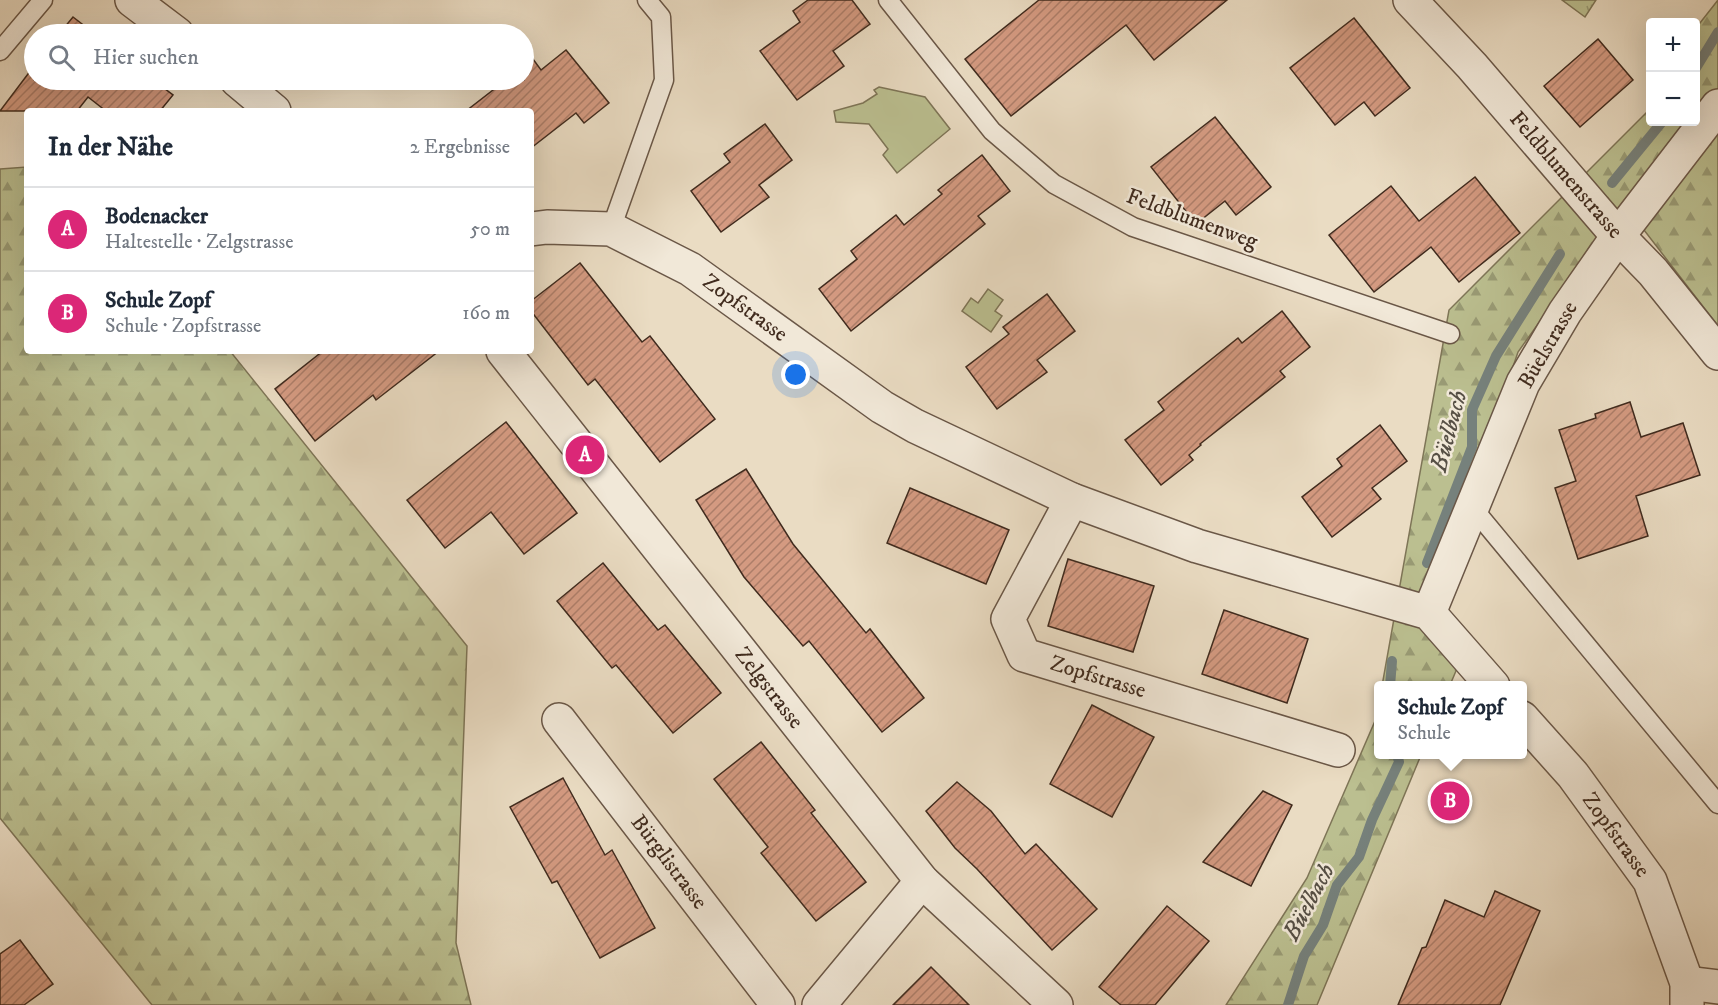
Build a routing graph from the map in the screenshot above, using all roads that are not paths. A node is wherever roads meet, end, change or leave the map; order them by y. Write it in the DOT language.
graph roads {
  1 [pos="43,0"];
  2 [pos="132,0"];
  3 [pos="647,0"];
  4 [pos="888,0"];
  5 [pos="1410,0"];
  6 [pos="164,24"];
  7 [pos="0,51"];
  8 [pos="249,90"];
  9 [pos="1718,106"];
  10 [pos="270,108"];
  11 [pos="534,229"];
  12 [pos="610,229"];
  13 [pos="1618,236"];
  14 [pos="1450,334"];
  15 [pos="1718,353"];
  16 [pos="505,354"];
  17 [pos="1072,500"];
  18 [pos="1472,507"];
  19 [pos="1428,613"];
  20 [pos="1489,681"];
  21 [pos="560,720"];
  22 [pos="1527,724"];
  23 [pos="1338,750"];
  24 [pos="1718,804"];
  25 [pos="922,881"];
  26 [pos="1697,992"];
  27 [pos="778,1005"];
  28 [pos="819,1005"];
  29 [pos="1056,1005"];
  1 -- 7 [label="lane"];
  2 -- 6 [label="street"];
  3 -- 12 [label="lane"];
  4 -- 14 [label="lane, Feldblumenweg"];
  5 -- 13 [label="street, Feldblumenstrasse"];
  8 -- 10 [label="street"];
  9 -- 13 [label="street, Büelstrasse"];
  11 -- 12 [label="street, Zopfstrasse"];
  12 -- 17 [label="street, Zopfstrasse"];
  13 -- 15 [label="street, Feldblumenstrasse"];
  13 -- 18 [label="street, Büelstrasse"];
  16 -- 25 [label="street, Zelgstrasse"];
  17 -- 19 [label="street, Zopfstrasse"];
  17 -- 23 [label="street, Zopfstrasse"];
  18 -- 19 [label="street, Büelstrasse"];
  18 -- 24 [label="lane"];
  19 -- 20 [label="street"];
  21 -- 27 [label="street, Bürglistrasse"];
  22 -- 26 [label="street, Zopfstrasse"];
  25 -- 28 [label="street"];
  25 -- 29 [label="street, Zelgstrasse"];
}
